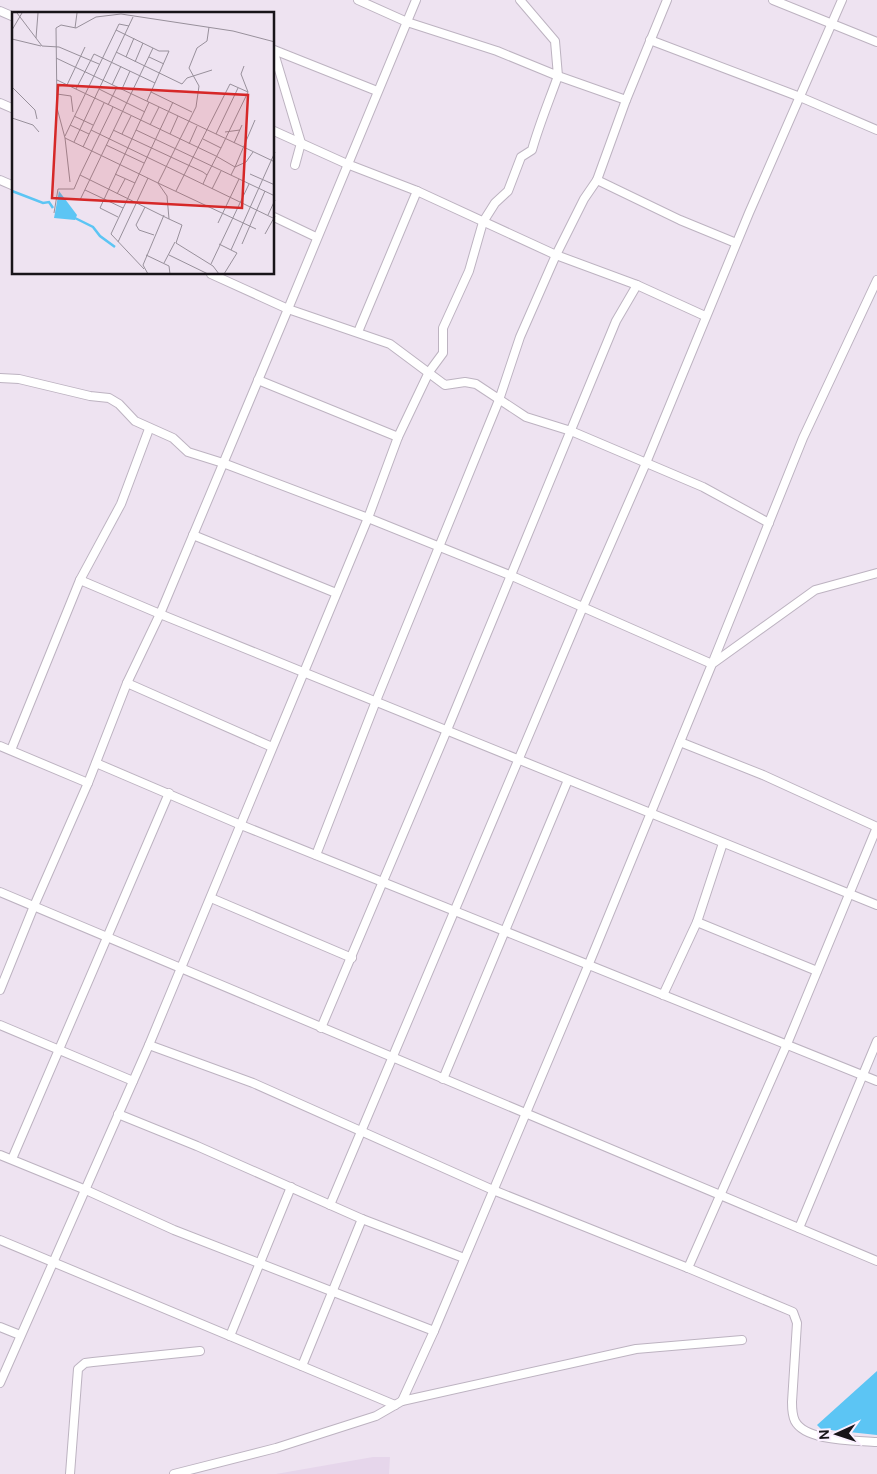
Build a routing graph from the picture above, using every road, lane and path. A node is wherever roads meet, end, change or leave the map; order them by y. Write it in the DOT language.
graph roads {
  1 [pos="358,0"];
  2 [pos="416,0"];
  3 [pos="520,0"];
  4 [pos="667,0"];
  5 [pos="773,0"];
  6 [pos="842,0"];
  7 [pos="0,11"];
  8 [pos="12,16"];
  9 [pos="407,22"];
  10 [pos="832,23"];
  11 [pos="650,40"];
  12 [pos="877,42"];
  13 [pos="275,51"];
  14 [pos="275,54"];
  15 [pos="558,76"];
  16 [pos="377,91"];
  17 [pos="800,97"];
  18 [pos="626,100"];
  19 [pos="0,103"];
  20 [pos="12,108"];
  21 [pos="877,130"];
  22 [pos="275,131"];
  23 [pos="301,143"];
  24 [pos="347,164"];
  25 [pos="295,165"];
  26 [pos="0,180"];
  27 [pos="597,180"];
  28 [pos="12,185"];
  29 [pos="417,191"];
  30 [pos="275,217"];
  31 [pos="483,222"];
  32 [pos="316,237"];
  33 [pos="736,243"];
  34 [pos="556,255"];
  35 [pos="214,275"];
  36 [pos="877,280"];
  37 [pos="637,285"];
  38 [pos="288,309"];
  39 [pos="705,316"];
  40 [pos="358,332"];
  41 [pos="429,372"];
  42 [pos="0,378"];
  43 [pos="258,380"];
  44 [pos="499,400"];
  45 [pos="150,429"];
  46 [pos="571,431"];
  47 [pos="398,437"];
  48 [pos="223,463"];
  49 [pos="646,463"];
  50 [pos="368,518"];
  51 [pos="769,523"];
  52 [pos="193,535"];
  53 [pos="440,548"];
  54 [pos="877,573"];
  55 [pos="512,576"];
  56 [pos="80,580"];
  57 [pos="336,593"];
  58 [pos="583,607"];
  59 [pos="160,614"];
  60 [pos="712,664"];
  61 [pos="303,671"];
  62 [pos="127,683"];
  63 [pos="376,701"];
  64 [pos="447,730"];
  65 [pos="680,742"];
  66 [pos="0,746"];
  67 [pos="272,747"];
  68 [pos="11,750"];
  69 [pos="518,759"];
  70 [pos="96,762"];
  71 [pos="568,780"];
  72 [pos="88,783"];
  73 [pos="169,793"];
  74 [pos="652,814"];
  75 [pos="241,824"];
  76 [pos="877,827"];
  77 [pos="723,843"];
  78 [pos="316,855"];
  79 [pos="383,882"];
  80 [pos="0,892"];
  81 [pos="849,894"];
  82 [pos="211,898"];
  83 [pos="877,905"];
  84 [pos="34,906"];
  85 [pos="454,911"];
  86 [pos="697,922"];
  87 [pos="506,932"];
  88 [pos="107,938"];
  89 [pos="352,958"];
  90 [pos="588,966"];
  91 [pos="180,969"];
  92 [pos="817,971"];
  93 [pos="2,981"];
  94 [pos="0,990"];
  95 [pos="663,995"];
  96 [pos="0,1025"];
  97 [pos="321,1028"];
  98 [pos="877,1041"];
  99 [pos="786,1044"];
  100 [pos="149,1045"];
  101 [pos="61,1049"];
  102 [pos="392,1057"];
  103 [pos="863,1076"];
  104 [pos="443,1079"];
  105 [pos="133,1081"];
  106 [pos="877,1081"];
  107 [pos="118,1114"];
  108 [pos="524,1114"];
  109 [pos="362,1132"];
  110 [pos="0,1154"];
  111 [pos="12,1160"];
  112 [pos="291,1187"];
  113 [pos="86,1190"];
  114 [pos="493,1190"];
  115 [pos="720,1195"];
  116 [pos="330,1205"];
  117 [pos="362,1219"];
  118 [pos="799,1228"];
  119 [pos="0,1240"];
  120 [pos="464,1258"];
  121 [pos="877,1261"];
  122 [pos="55,1262"];
  123 [pos="260,1263"];
  124 [pos="688,1268"];
  125 [pos="332,1291"];
  126 [pos="0,1327"];
  127 [pos="434,1331"];
  128 [pos="20,1335"];
  129 [pos="230,1336"];
  130 [pos="742,1340"];
  131 [pos="200,1351"];
  132 [pos="302,1366"];
  133 [pos="0,1383"];
  134 [pos="398,1403"];
  135 [pos="877,1442"];
  136 [pos="70,1474"];
  137 [pos="174,1474"];
  1 -- 9 [label="street"];
  2 -- 9 [label="street"];
  3 -- 15 [label="street"];
  4 -- 11 [label="street"];
  5 -- 10 [label="street"];
  6 -- 10 [label="street"];
  7 -- 8 [label="street"];
  9 -- 15 [label="street"];
  9 -- 16 [label="street"];
  10 -- 12 [label="street"];
  10 -- 17 [label="street"];
  11 -- 17 [label="street"];
  11 -- 18 [label="street"];
  13 -- 16 [label="street"];
  14 -- 23 [label="street"];
  15 -- 18 [label="street"];
  15 -- 31 [label="street"];
  16 -- 24 [label="street"];
  17 -- 21 [label="street"];
  17 -- 33 [label="street"];
  18 -- 27 [label="street"];
  19 -- 20 [label="street"];
  22 -- 23 [label="street"];
  23 -- 24 [label="street"];
  23 -- 25 [label="street"];
  24 -- 29 [label="street"];
  24 -- 32 [label="street"];
  26 -- 28 [label="street"];
  27 -- 33 [label="street"];
  27 -- 34 [label="street"];
  29 -- 31 [label="street"];
  29 -- 40 [label="street"];
  30 -- 32 [label="street"];
  31 -- 34 [label="street"];
  31 -- 41 [label="street"];
  32 -- 38 [label="street"];
  33 -- 39 [label="street"];
  34 -- 37 [label="street"];
  34 -- 44 [label="street"];
  35 -- 38 [label="street"];
  36 -- 51 [label="street"];
  37 -- 39 [label="street"];
  37 -- 46 [label="street"];
  38 -- 40 [label="street"];
  38 -- 43 [label="street"];
  39 -- 49 [label="street"];
  40 -- 41 [label="street"];
  41 -- 44 [label="street"];
  41 -- 47 [label="street"];
  42 -- 45 [label="street"];
  43 -- 47 [label="street"];
  43 -- 48 [label="street"];
  44 -- 46 [label="street"];
  44 -- 53 [label="street"];
  45 -- 48 [label="street"];
  45 -- 56 [label="street"];
  46 -- 49 [label="street"];
  46 -- 55 [label="street"];
  47 -- 50 [label="street"];
  48 -- 50 [label="street"];
  48 -- 52 [label="street"];
  49 -- 51 [label="street"];
  49 -- 58 [label="street"];
  50 -- 53 [label="street"];
  50 -- 57 [label="street"];
  51 -- 60 [label="street"];
  52 -- 57 [label="street"];
  52 -- 59 [label="street"];
  53 -- 55 [label="street"];
  53 -- 63 [label="street"];
  54 -- 60 [label="street"];
  55 -- 58 [label="street"];
  55 -- 64 [label="street"];
  56 -- 59 [label="street"];
  56 -- 68 [label="street"];
  57 -- 61 [label="street"];
  58 -- 60 [label="street"];
  58 -- 69 [label="street"];
  59 -- 61 [label="street"];
  59 -- 62 [label="street"];
  60 -- 65 [label="street"];
  61 -- 63 [label="street"];
  61 -- 67 [label="street"];
  62 -- 67 [label="street"];
  62 -- 70 [label="street"];
  63 -- 64 [label="street"];
  63 -- 78 [label="street"];
  64 -- 69 [label="street"];
  64 -- 79 [label="street"];
  65 -- 74 [label="street"];
  65 -- 76 [label="street"];
  66 -- 68 [label="street"];
  67 -- 75 [label="street"];
  68 -- 72 [label="street"];
  69 -- 71 [label="street"];
  69 -- 85 [label="street"];
  70 -- 72 [label="street"];
  70 -- 73 [label="street"];
  71 -- 74 [label="street"];
  71 -- 87 [label="street"];
  72 -- 84 [label="street"];
  73 -- 75 [label="street"];
  73 -- 88 [label="street"];
  74 -- 77 [label="street"];
  74 -- 90 [label="street"];
  75 -- 78 [label="street"];
  75 -- 82 [label="street"];
  76 -- 81 [label="street"];
  77 -- 81 [label="street"];
  77 -- 86 [label="street"];
  78 -- 79 [label="street"];
  79 -- 85 [label="street"];
  79 -- 89 [label="street"];
  80 -- 84 [label="street"];
  81 -- 83 [label="street"];
  81 -- 92 [label="street"];
  82 -- 89 [label="street"];
  82 -- 91 [label="street"];
  84 -- 88 [label="street"];
  84 -- 93 [label="street"];
  85 -- 87 [label="street"];
  85 -- 102 [label="street"];
  86 -- 92 [label="street"];
  86 -- 95 [label="street"];
  87 -- 90 [label="street"];
  87 -- 104 [label="street"];
  88 -- 91 [label="street"];
  88 -- 101 [label="street"];
  89 -- 97 [label="street"];
  90 -- 95 [label="street"];
  90 -- 108 [label="street"];
  91 -- 97 [label="street"];
  91 -- 100 [label="street"];
  92 -- 99 [label="street"];
  93 -- 94 [label="street"];
  95 -- 99 [label="street"];
  96 -- 101 [label="street"];
  97 -- 102 [label="street"];
  98 -- 103 [label="street"];
  99 -- 103 [label="street"];
  99 -- 115 [label="street"];
  100 -- 105 [label="street"];
  100 -- 109 [label="street"];
  101 -- 105 [label="street"];
  101 -- 111 [label="street"];
  102 -- 104 [label="street"];
  102 -- 109 [label="street"];
  103 -- 106 [label="street"];
  103 -- 118 [label="street"];
  104 -- 108 [label="street"];
  105 -- 107 [label="street"];
  107 -- 112 [label="street"];
  107 -- 113 [label="street"];
  108 -- 114 [label="street"];
  108 -- 115 [label="street"];
  109 -- 114 [label="street"];
  109 -- 116 [label="street"];
  110 -- 111 [label="street"];
  111 -- 113 [label="street"];
  112 -- 116 [label="street"];
  112 -- 123 [label="street"];
  113 -- 122 [label="street"];
  113 -- 123 [label="street"];
  114 -- 120 [label="street"];
  114 -- 124 [label="street"];
  115 -- 118 [label="street"];
  115 -- 124 [label="street"];
  116 -- 117 [label="street"];
  117 -- 120 [label="street"];
  117 -- 125 [label="street"];
  118 -- 121 [label="street"];
  119 -- 122 [label="street"];
  120 -- 127 [label="street"];
  122 -- 128 [label="street"];
  122 -- 129 [label="street"];
  123 -- 125 [label="street"];
  123 -- 129 [label="street"];
  124 -- 135 [label="street"];
  125 -- 127 [label="street"];
  125 -- 132 [label="street"];
  126 -- 128 [label="street"];
  127 -- 134 [label="street"];
  128 -- 133 [label="street"];
  129 -- 132 [label="street"];
  130 -- 134 [label="street"];
  131 -- 136 [label="street"];
  132 -- 134 [label="street"];
  134 -- 137 [label="street"];
}
